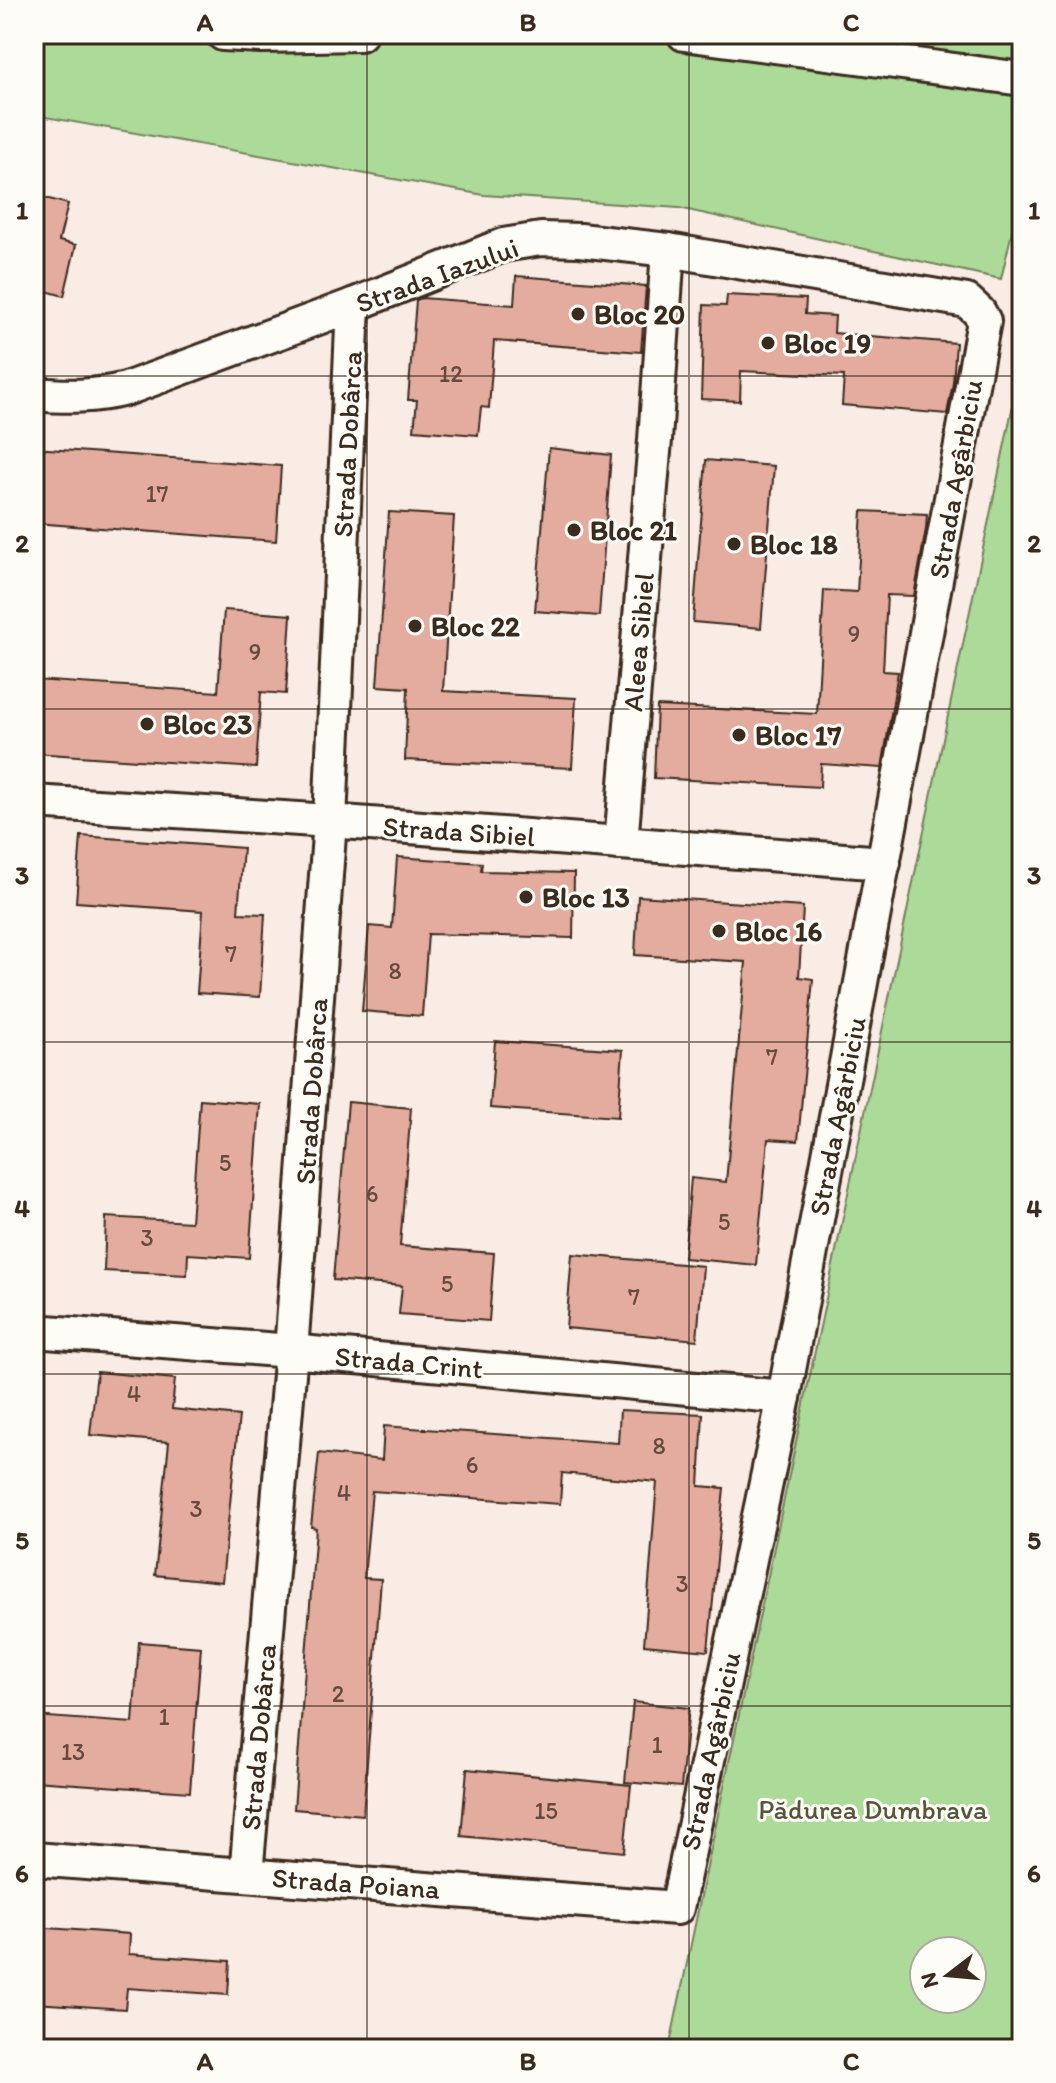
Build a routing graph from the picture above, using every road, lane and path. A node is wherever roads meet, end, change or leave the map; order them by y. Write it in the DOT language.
graph roads {
  1 [pos="223,34"];
  2 [pos="360,34"];
  3 [pos="684,34"];
  4 [pos="1022,79"];
  5 [pos="668,250"];
  6 [pos="353,305"];
  7 [pos="984,321"];
  8 [pos="34,394"];
  9 [pos="34,802"];
  10 [pos="330,821"];
  11 [pos="621,843"];
  12 [pos="884,863"];
  13 [pos="34,1331"];
  14 [pos="291,1351"];
  15 [pos="784,1397"];
  16 [pos="34,1859"];
  17 [pos="246,1875"];
  18 [pos="677,1908"];
  1 -- 2 [label="street"];
  3 -- 4 [label="street"];
  5 -- 6 [label="street, Strada Iazului"];
  5 -- 7 [label="street, Strada Iazului"];
  5 -- 11 [label="street, Aleea Sibiel"];
  6 -- 8 [label="street, Strada Iazului"];
  6 -- 10 [label="street, Strada Dobârca"];
  7 -- 12 [label="street, Strada Agârbiciu"];
  9 -- 10 [label="street, Strada Sibiel"];
  10 -- 11 [label="street, Strada Sibiel"];
  10 -- 14 [label="street, Strada Dobârca"];
  11 -- 12 [label="street, Strada Sibiel"];
  12 -- 15 [label="street, Strada Agârbiciu"];
  13 -- 14 [label="street, Strada Crint"];
  14 -- 15 [label="street, Strada Crint"];
  14 -- 17 [label="street, Strada Dobârca"];
  15 -- 18 [label="street, Strada Agârbiciu"];
  16 -- 17 [label="street, Strada Poiana"];
  17 -- 18 [label="street, Strada Poiana"];
}
